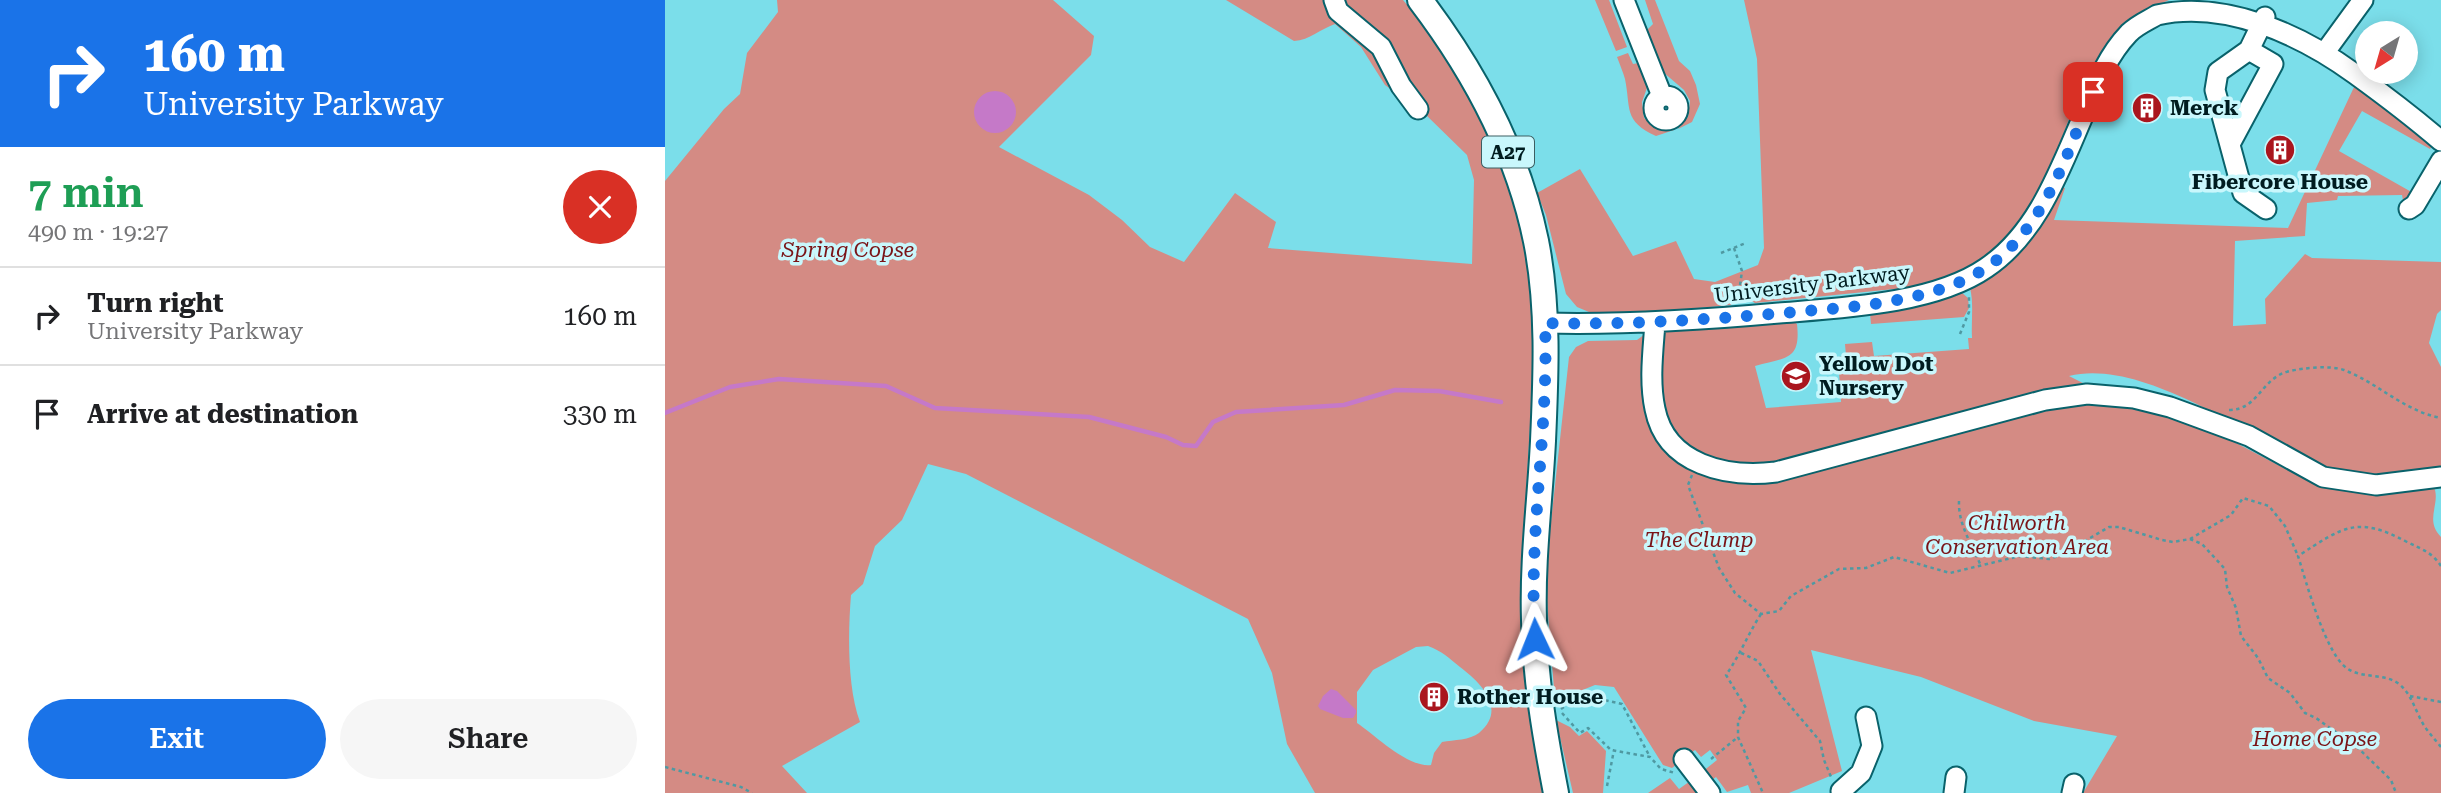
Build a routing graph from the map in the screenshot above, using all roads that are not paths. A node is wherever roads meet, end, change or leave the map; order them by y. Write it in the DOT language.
graph roads {
  1 [pos="1334,0"];
  2 [pos="1420,0"];
  3 [pos="1624,0"];
  4 [pos="2363,0"];
  5 [pos="2265,17"];
  6 [pos="2249,50"];
  7 [pos="2325,52"];
  8 [pos="1663,96"];
  9 [pos="1418,108"];
  10 [pos="2441,141"];
  11 [pos="2230,144"];
  12 [pos="2441,161"];
  13 [pos="2266,209"];
  14 [pos="2409,209"];
  15 [pos="1545,323"];
  16 [pos="1655,323"];
  17 [pos="2441,478"];
  18 [pos="1866,717"];
  19 [pos="1684,759"];
  20 [pos="1838,792"];
  21 [pos="1556,793"];
  22 [pos="1710,793"];
  1 -- 9 [label="street"];
  2 -- 15 [label="main road, A27"];
  3 -- 8 [label="street"];
  4 -- 7 [label="street"];
  5 -- 6 [label="street"];
  5 -- 7 [label="street, University Parkway"];
  5 -- 16 [label="street, University Parkway"];
  6 -- 11 [label="street"];
  6 -- 11 [label="street"];
  7 -- 10 [label="street, University Parkway"];
  11 -- 13 [label="street"];
  12 -- 14 [label="street"];
  15 -- 16 [label="street, University Parkway"];
  15 -- 21 [label="main road, A27"];
  16 -- 17 [label="street"];
  18 -- 20 [label="street"];
  19 -- 22 [label="street"];
}
